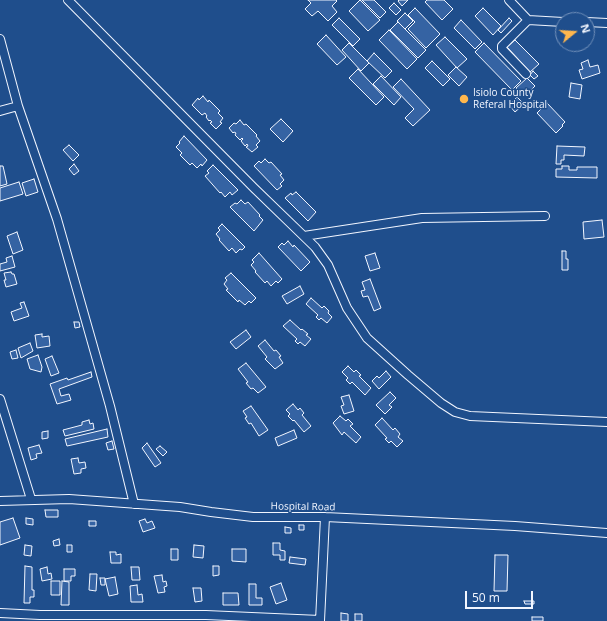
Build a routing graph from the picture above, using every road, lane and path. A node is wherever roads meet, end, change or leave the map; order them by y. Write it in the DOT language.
graph roads {
  1 [pos="68,0"];
  2 [pos="509,0"];
  3 [pos="528,20"];
  4 [pos="555,22"];
  5 [pos="595,22"];
  6 [pos="607,23"];
  7 [pos="0,39"];
  8 [pos="526,74"];
  9 [pos="18,106"];
  10 [pos="0,111"];
  11 [pos="545,216"];
  12 [pos="304,236"];
  13 [pos="0,399"];
  14 [pos="607,422"];
  15 [pos="31,499"];
  16 [pos="0,501"];
  17 [pos="134,504"];
  18 [pos="325,517"];
  19 [pos="607,533"];
  20 [pos="0,613"];
  21 [pos="40,618"];
  22 [pos="206,618"];
  23 [pos="320,620"];
  1 -- 12 [label="street"];
  2 -- 3 [label="street"];
  3 -- 4 [label="street"];
  3 -- 8 [label="street"];
  5 -- 6 [label="street"];
  7 -- 9 [label="street"];
  9 -- 10 [label="street"];
  9 -- 17 [label="street"];
  11 -- 12 [label="street"];
  12 -- 14 [label="street"];
  13 -- 15 [label="street"];
  15 -- 16 [label="street, Hospital Road"];
  15 -- 17 [label="street, Hospital Road"];
  17 -- 18 [label="street, Hospital Road"];
  18 -- 19 [label="street, Hospital Road"];
  18 -- 23 [label="street"];
  20 -- 21 [label="street"];
  21 -- 22 [label="street"];
  22 -- 23 [label="street"];
}
